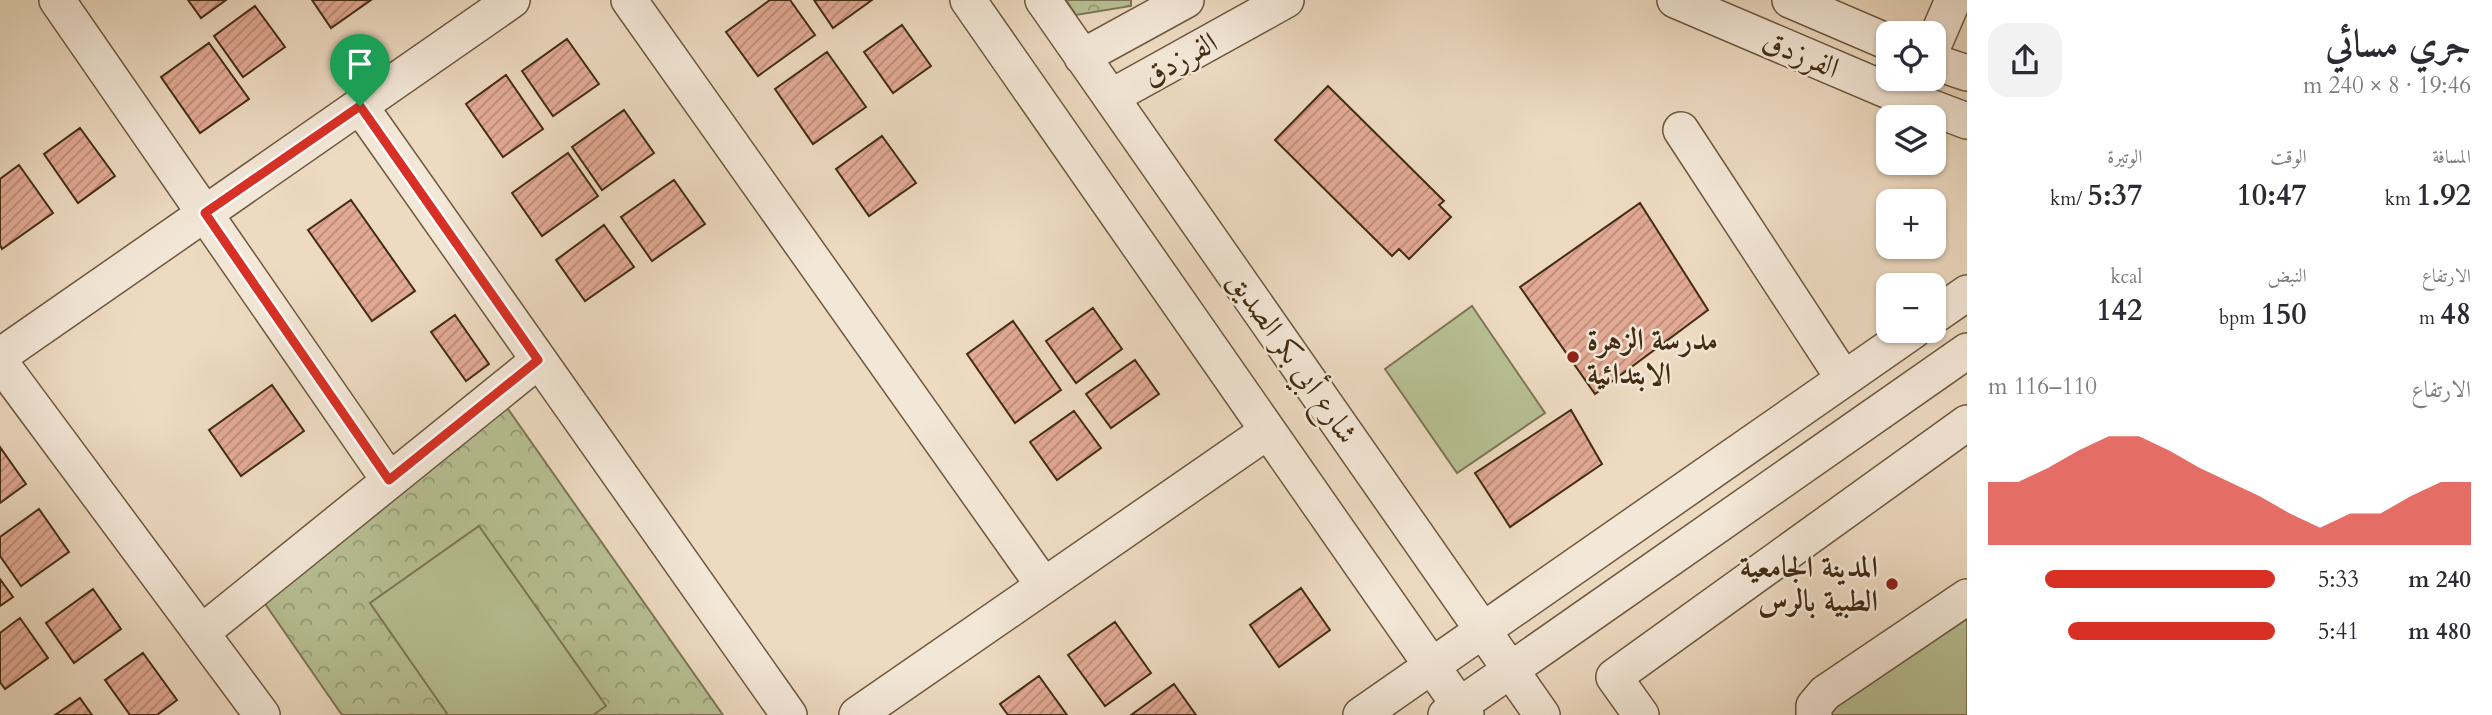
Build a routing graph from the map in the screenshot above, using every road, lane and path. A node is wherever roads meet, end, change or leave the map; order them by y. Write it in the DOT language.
graph roads {
  1 [pos="57,0"];
  2 [pos="512,0"];
  3 [pos="629,0"];
  4 [pos="968,0"];
  5 [pos="1043,0"];
  6 [pos="1186,0"];
  7 [pos="1286,0"];
  8 [pos="1675,0"];
  9 [pos="1790,0"];
  10 [pos="1953,0"];
  11 [pos="1944,21"];
  12 [pos="1876,38"];
  13 [pos="1082,57"];
  14 [pos="1946,66"];
  15 [pos="1967,74"];
  16 [pos="1111,97"];
  17 [pos="360,106"];
  18 [pos="1967,121"];
  19 [pos="1681,130"];
  20 [pos="205,213"];
  21 [pos="1967,293"];
  22 [pos="1946,308"];
  23 [pos="1896,343"];
  24 [pos="1967,351"];
  25 [pos="0,356"];
  26 [pos="538,360"];
  27 [pos="0,362"];
  28 [pos="1844,379"];
  29 [pos="1967,423"];
  30 [pos="1268,431"];
  31 [pos="389,480"];
  32 [pos="1044,586"];
  33 [pos="1967,597"];
  34 [pos="1483,630"];
  35 [pos="201,633"];
  36 [pos="1431,666"];
  37 [pos="1511,670"];
  38 [pos="1457,712"];
  39 [pos="262,715"];
  40 [pos="789,715"];
  41 [pos="857,715"];
  42 [pos="1361,715"];
  43 [pos="1542,715"];
  44 [pos="1641,715"];
  45 [pos="1814,715"];
  1 -- 20 [label="street"];
  2 -- 17 [label="street"];
  3 -- 32 [label="street"];
  4 -- 30 [label="street"];
  5 -- 13 [label="street, شارع أبي بكر الصديق"];
  6 -- 13 [label="street, الفرزدق"];
  7 -- 16 [label="street, الفرزدق"];
  8 -- 18 [label="street, الفرزدق"];
  9 -- 12 [label="street, الفرزدق"];
  10 -- 11 [label="street"];
  13 -- 16 [label="street, شارع أبي بكر الصديق"];
  14 -- 15 [label="street"];
  16 -- 34 [label="street, شارع أبي بكر الصديق"];
  17 -- 20 [label="street"];
  17 -- 26 [label="street"];
  19 -- 28 [label="street"];
  20 -- 25 [label="street"];
  20 -- 31 [label="street"];
  21 -- 22 [label="street"];
  23 -- 28 [label="street"];
  24 -- 37 [label="street"];
  26 -- 31 [label="street"];
  26 -- 40 [label="street"];
  27 -- 35 [label="street"];
  28 -- 34 [label="street"];
  29 -- 44 [label="street"];
  30 -- 32 [label="street"];
  30 -- 36 [label="street"];
  31 -- 35 [label="street"];
  32 -- 41 [label="street"];
  33 -- 45 [label="street"];
  34 -- 36 [label="street"];
  34 -- 37 [label="street, شارع أبي بكر الصديق"];
  35 -- 39 [label="street"];
  36 -- 38 [label="street"];
  36 -- 42 [label="street"];
  37 -- 38 [label="street"];
  37 -- 43 [label="street, شارع أبي بكر الصديق"];
}
